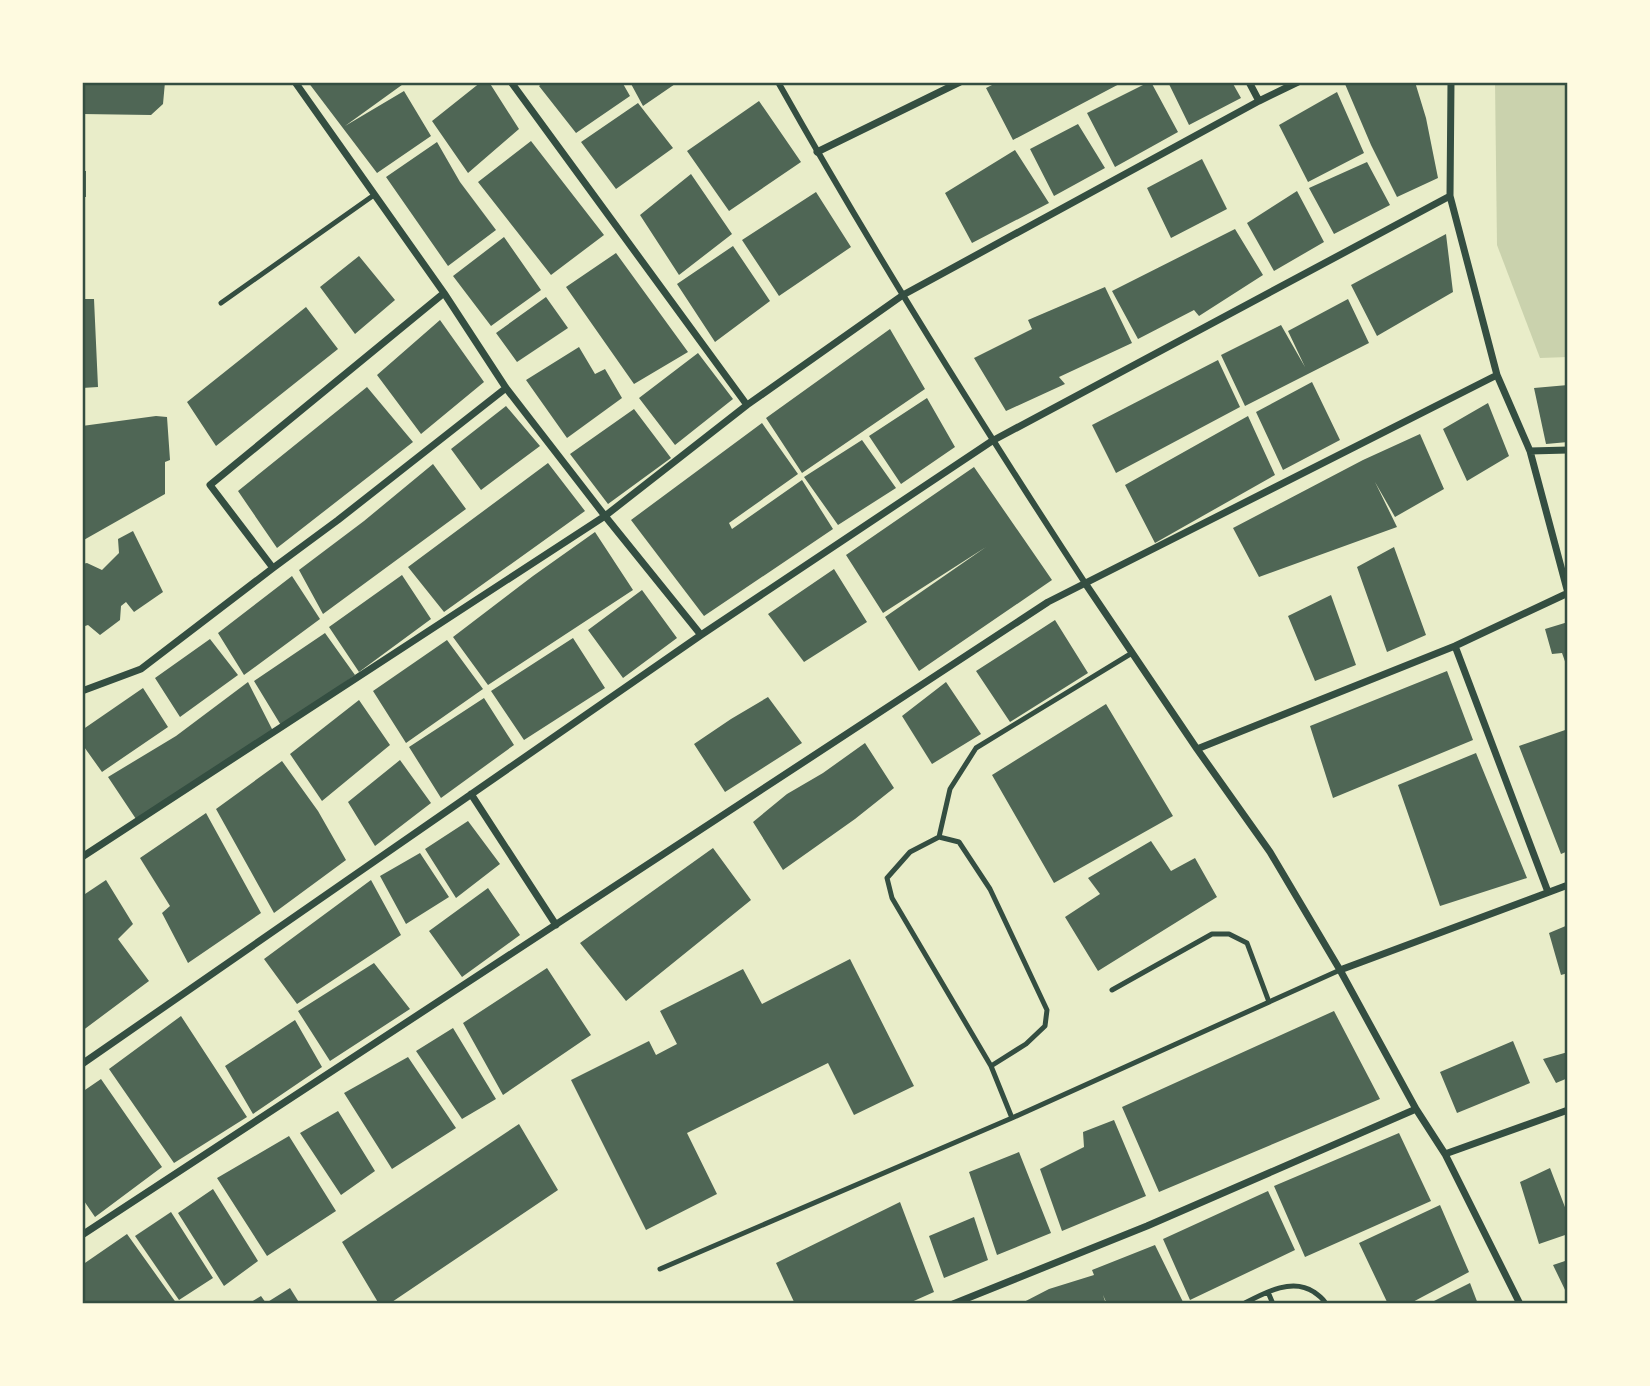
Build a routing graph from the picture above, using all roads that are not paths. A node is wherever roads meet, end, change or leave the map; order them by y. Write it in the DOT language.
graph roads {
  1 [pos="295,82"];
  2 [pos="511,82"];
  3 [pos="778,82"];
  4 [pos="960,82"];
  5 [pos="1249,82"];
  6 [pos="1298,82"];
  7 [pos="1451,82"];
  8 [pos="1259,101"];
  9 [pos="817,152"];
  10 [pos="374,195"];
  11 [pos="1450,196"];
  12 [pos="444,293"];
  13 [pos="903,295"];
  14 [pos="221,303"];
  15 [pos="1497,375"];
  16 [pos="506,388"];
  17 [pos="747,405"];
  18 [pos="992,441"];
  19 [pos="1568,450"];
  20 [pos="1530,451"];
  21 [pos="605,516"];
  22 [pos="273,568"];
  23 [pos="1085,583"];
  24 [pos="1568,593"];
  25 [pos="701,635"];
  26 [pos="1455,646"];
  27 [pos="1132,653"];
  28 [pos="82,691"];
  29 [pos="1198,749"];
  30 [pos="471,794"];
  31 [pos="939,837"];
  32 [pos="82,857"];
  33 [pos="1568,885"];
  34 [pos="1548,892"];
  35 [pos="556,925"];
  36 [pos="1340,970"];
  37 [pos="1112,990"];
  38 [pos="1269,1002"];
  39 [pos="82,1064"];
  40 [pos="991,1066"];
  41 [pos="1416,1110"];
  42 [pos="1568,1110"];
  43 [pos="1012,1118"];
  44 [pos="1445,1154"];
  45 [pos="82,1235"];
  46 [pos="660,1269"];
  47 [pos="1268,1292"];
  48 [pos="953,1304"];
  49 [pos="1243,1304"];
  50 [pos="1273,1304"];
  51 [pos="1326,1304"];
  52 [pos="1520,1304"];
  1 -- 10 [label="street"];
  2 -- 17 [label="street"];
  3 -- 9 [label="street"];
  4 -- 9 [label="street"];
  5 -- 8 [label="street"];
  6 -- 8 [label="street"];
  7 -- 11 [label="street"];
  8 -- 13 [label="street"];
  9 -- 13 [label="street"];
  10 -- 12 [label="street"];
  10 -- 14 [label="lane"];
  11 -- 15 [label="street"];
  11 -- 18 [label="street"];
  12 -- 16 [label="street"];
  12 -- 22 [label="street"];
  13 -- 17 [label="street"];
  13 -- 18 [label="street"];
  15 -- 20 [label="street"];
  15 -- 23 [label="street"];
  16 -- 21 [label="street"];
  16 -- 22 [label="street"];
  17 -- 21 [label="street"];
  18 -- 23 [label="street"];
  18 -- 25 [label="street"];
  19 -- 20 [label="street"];
  20 -- 24 [label="street"];
  21 -- 25 [label="street"];
  21 -- 32 [label="street"];
  22 -- 28 [label="street"];
  23 -- 27 [label="street"];
  23 -- 35 [label="street"];
  24 -- 26 [label="street"];
  25 -- 30 [label="street"];
  26 -- 29 [label="street"];
  26 -- 34 [label="street"];
  27 -- 29 [label="street"];
  27 -- 31 [label="lane"];
  29 -- 36 [label="street"];
  30 -- 35 [label="street"];
  30 -- 39 [label="street"];
  31 -- 40 [label="lane"];
  31 -- 40 [label="lane"];
  33 -- 34 [label="street"];
  34 -- 36 [label="street"];
  35 -- 45 [label="street"];
  36 -- 38 [label="lane"];
  36 -- 41 [label="street"];
  37 -- 38 [label="lane"];
  38 -- 43 [label="lane"];
  40 -- 43 [label="lane"];
  41 -- 44 [label="street"];
  41 -- 48 [label="street"];
  42 -- 44 [label="street"];
  43 -- 46 [label="lane"];
  44 -- 52 [label="street"];
  47 -- 49 [label="lane"];
  47 -- 50 [label="lane"];
  47 -- 51 [label="lane"];
}
